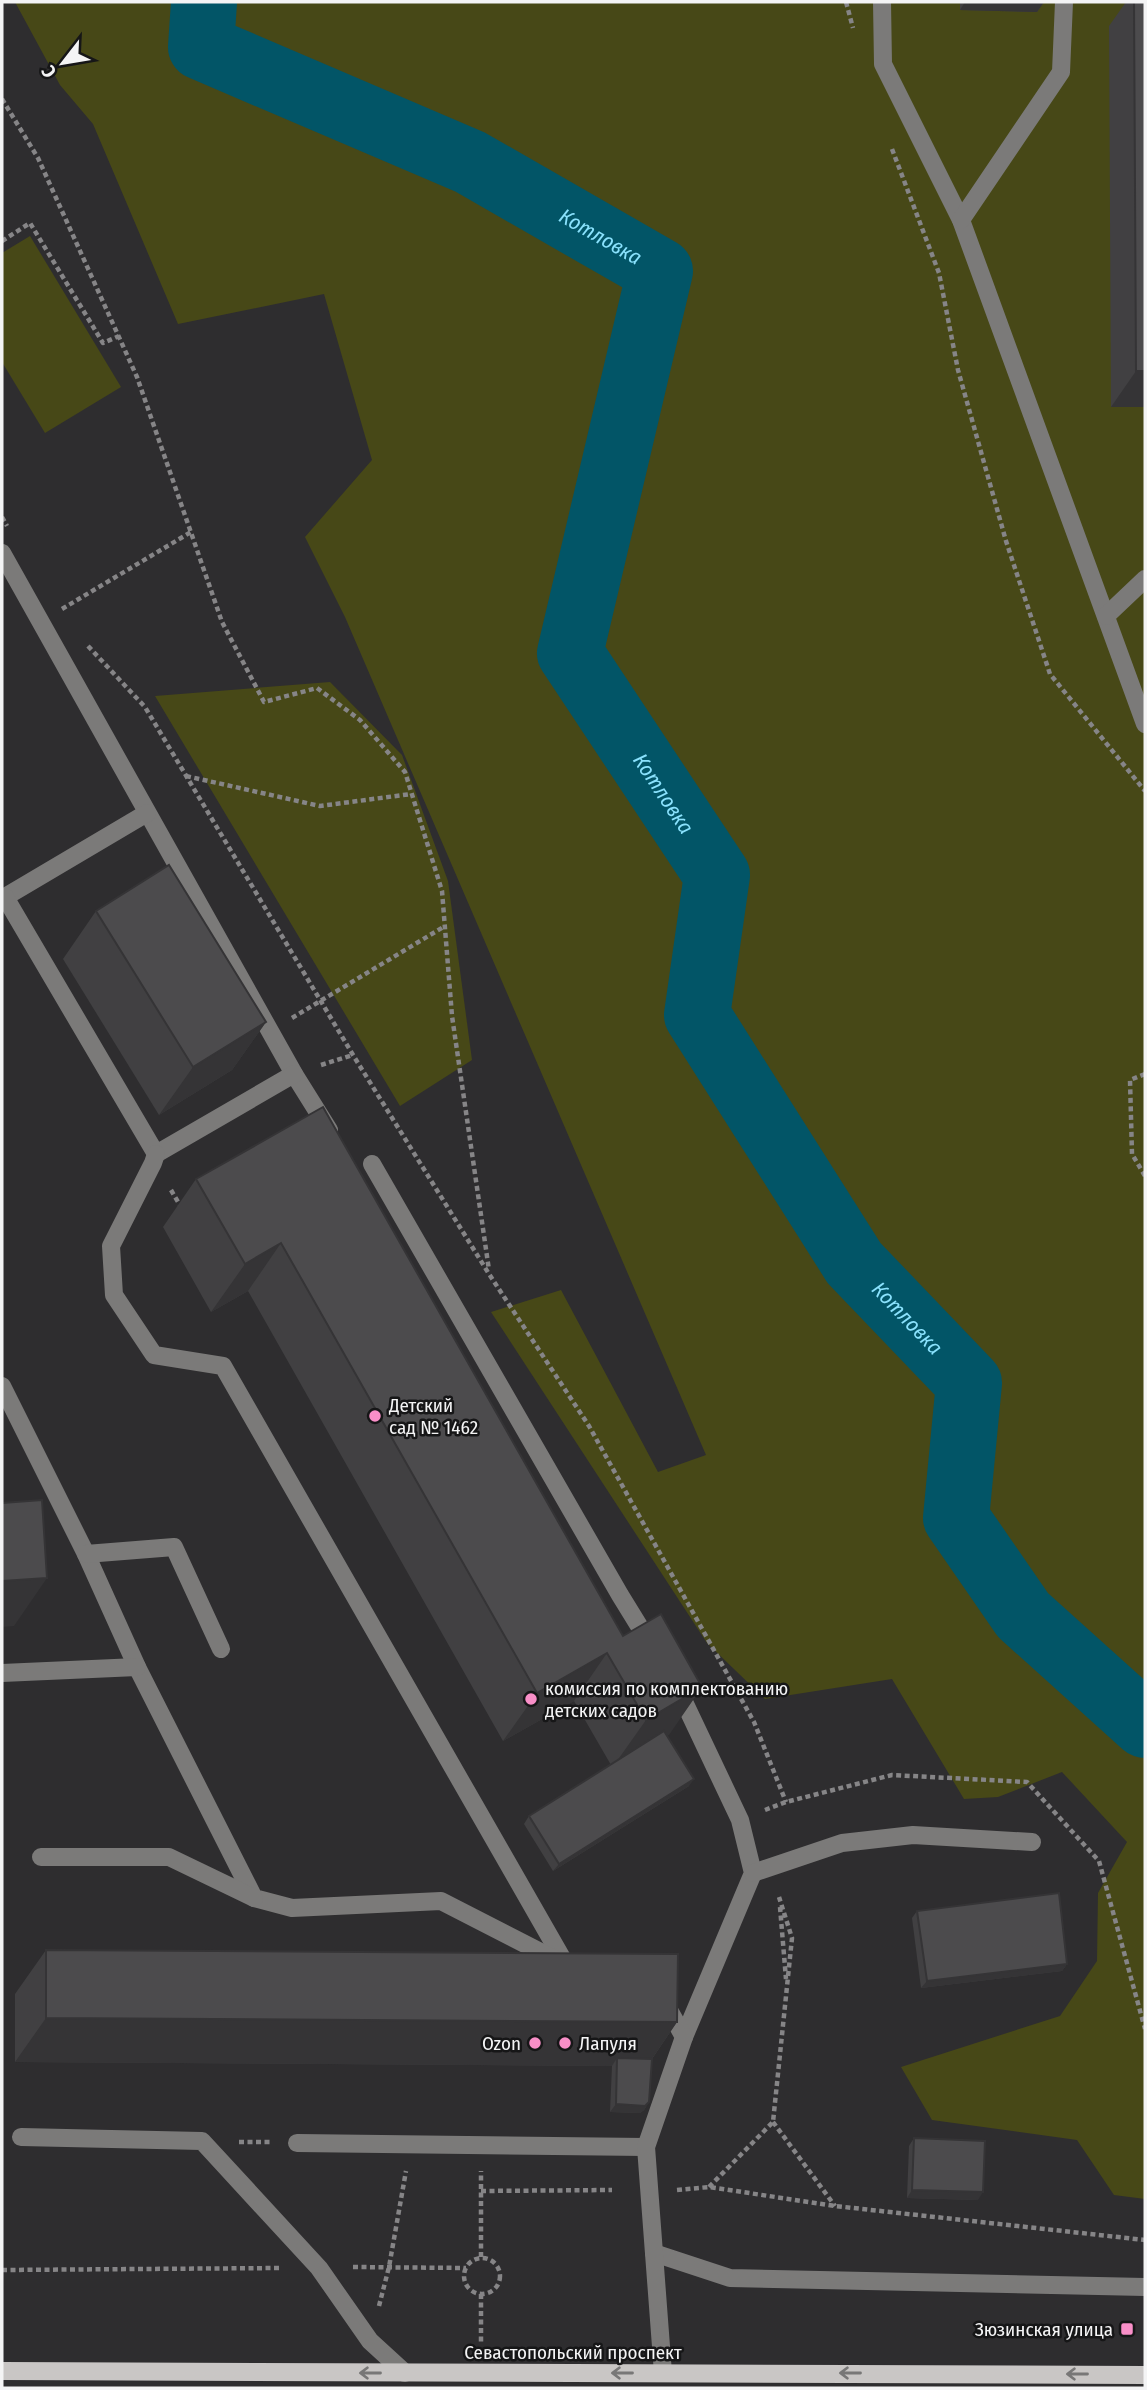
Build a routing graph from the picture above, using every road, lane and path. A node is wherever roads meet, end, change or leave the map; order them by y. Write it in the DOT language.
graph roads {
  1 [pos="846,2"];
  2 [pos="882,2"];
  3 [pos="1064,2"];
  4 [pos="855,38"];
  5 [pos="2,99"];
  6 [pos="892,148"];
  7 [pos="961,220"];
  8 [pos="2,241"];
  9 [pos="119,336"];
  10 [pos="2,517"];
  11 [pos="9,528"];
  12 [pos="191,532"];
  13 [pos="2,554"];
  14 [pos="1145,579"];
  15 [pos="1106,616"];
  16 [pos="40,624"];
  17 [pos="83,640"];
  18 [pos="1145,724"];
  19 [pos="186,776"];
  20 [pos="1145,791"];
  21 [pos="411,794"];
  22 [pos="147,813"];
  23 [pos="3,898"];
  24 [pos="445,926"];
  25 [pos="321,1001"];
  26 [pos="270,1031"];
  27 [pos="294,1074"];
  28 [pos="1145,1074"];
  29 [pos="329,1130"];
  30 [pos="156,1154"];
  31 [pos="372,1164"];
  32 [pos="1145,1176"];
  33 [pos="489,1274"];
  34 [pos="2,1386"];
  35 [pos="86,1554"];
  36 [pos="221,1649"];
  37 [pos="137,1667"];
  38 [pos="2,1673"];
  39 [pos="786,1802"];
  40 [pos="1032,1842"];
  41 [pos="41,1857"];
  42 [pos="753,1873"];
  43 [pos="254,1898"];
  44 [pos="657,1989"];
  45 [pos="787,1990"];
  46 [pos="684,2037"];
  47 [pos="773,2122"];
  48 [pos="21,2137"];
  49 [pos="202,2141"];
  50 [pos="297,2143"];
  51 [pos="411,2144"];
  52 [pos="646,2147"];
  53 [pos="709,2188"];
  54 [pos="612,2190"];
  55 [pos="676,2190"];
  56 [pos="835,2206"];
  57 [pos="1145,2241"];
  58 [pos="654,2253"];
  59 [pos="481,2257"];
  60 [pos="389,2267"];
  61 [pos="319,2268"];
  62 [pos="466,2268"];
  63 [pos="2,2270"];
  64 [pos="1145,2287"];
  65 [pos="481,2294"];
  66 [pos="370,2341"];
  67 [pos="481,2349"];
  68 [pos="2,2371"];
  69 [pos="405,2373"];
  70 [pos="663,2373"];
  71 [pos="1145,2375"];
  1 -- 4 [label="path"];
  2 -- 7 [label="street"];
  3 -- 7 [label="street"];
  5 -- 9 [label="path"];
  6 -- 20 [label="path"];
  7 -- 15 [label="street"];
  8 -- 9 [label="path"];
  9 -- 12 [label="path"];
  10 -- 11 [label="path"];
  12 -- 16 [label="path"];
  12 -- 21 [label="path"];
  13 -- 16 [label="street"];
  14 -- 15 [label="street"];
  15 -- 18 [label="street"];
  16 -- 22 [label="street"];
  17 -- 19 [label="path"];
  19 -- 21 [label="path"];
  19 -- 25 [label="path"];
  21 -- 24 [label="path"];
  22 -- 23 [label="street"];
  22 -- 26 [label="street"];
  23 -- 30 [label="street"];
  24 -- 25 [label="path"];
  24 -- 33 [label="path"];
  25 -- 26 [label="path"];
  25 -- 33 [label="path"];
  26 -- 27 [label="street"];
  27 -- 29 [label="street"];
  27 -- 30 [label="street"];
  28 -- 32 [label="path"];
  30 -- 43 [label="street"];
  31 -- 42 [label="street"];
  33 -- 39 [label="path"];
  34 -- 35 [label="street"];
  35 -- 36 [label="street"];
  35 -- 37 [label="street"];
  37 -- 38 [label="street"];
  37 -- 43 [label="street"];
  40 -- 42 [label="street"];
  41 -- 43 [label="street"];
  42 -- 46 [label="street"];
  44 -- 46 [label="street"];
  45 -- 45 [label="path"];
  45 -- 47 [label="path"];
  46 -- 52 [label="street"];
  47 -- 53 [label="path"];
  47 -- 56 [label="path"];
  48 -- 49 [label="street"];
  49 -- 50 [label="path"];
  49 -- 61 [label="street"];
  50 -- 51 [label="street"];
  51 -- 52 [label="street"];
  51 -- 60 [label="path"];
  52 -- 58 [label="street"];
  53 -- 55 [label="path"];
  53 -- 56 [label="path"];
  54 -- 59 [label="path"];
  56 -- 57 [label="path"];
  58 -- 64 [label="street"];
  58 -- 70 [label="street"];
  59 -- 62 [label="path"];
  59 -- 65 [label="path"];
  60 -- 61 [label="path"];
  60 -- 62 [label="path"];
  60 -- 66 [label="path"];
  61 -- 63 [label="path"];
  61 -- 66 [label="street"];
  62 -- 65 [label="path"];
  65 -- 67 [label="path"];
  66 -- 69 [label="street"];
  69 -- 68 [label="main road, Севастопольский проспект, one-way"];
  70 -- 69 [label="main road, Севастопольский проспект, one-way"];
  71 -- 70 [label="main road, Севастопольский проспект, one-way"];
}
